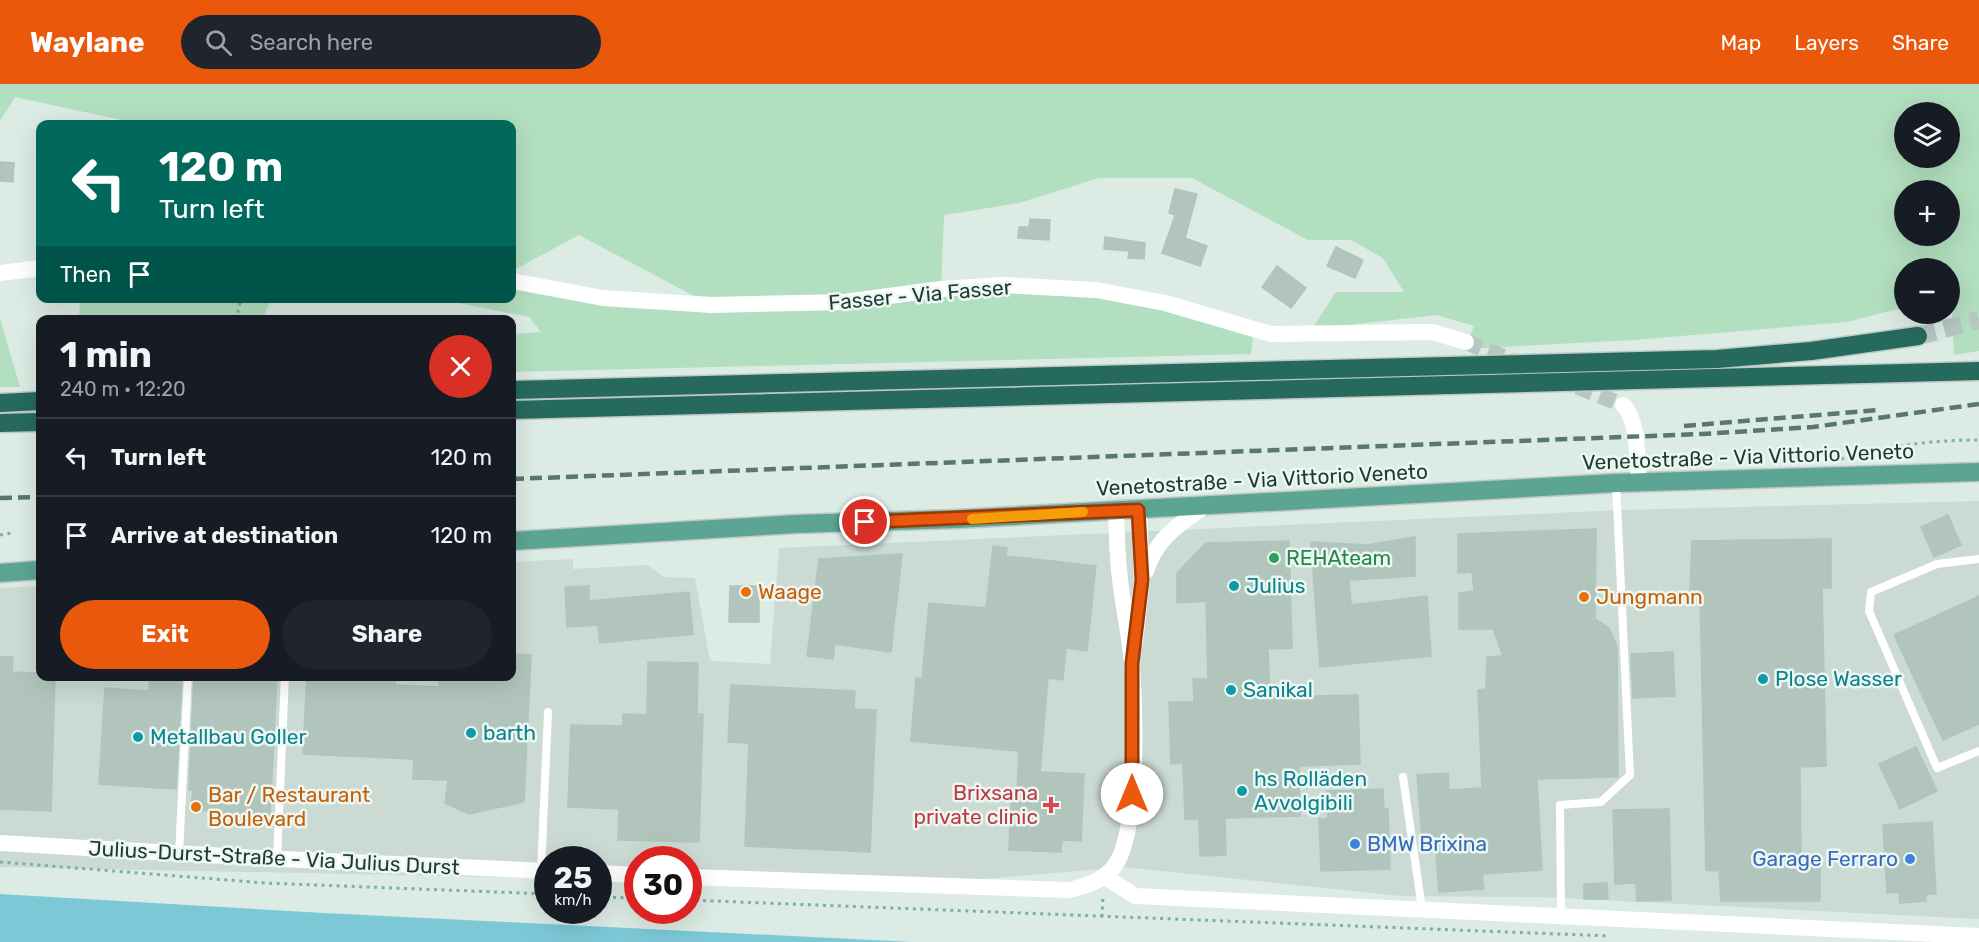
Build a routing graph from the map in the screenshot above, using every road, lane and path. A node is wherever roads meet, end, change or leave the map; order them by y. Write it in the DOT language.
graph roads {
  1 [pos="36,268"];
  2 [pos="0,273"];
  3 [pos="516,282"];
  4 [pos="1918,336"];
  5 [pos="1466,342"];
  6 [pos="1979,371"];
  7 [pos="516,390"];
  8 [pos="36,402"];
  9 [pos="0,403"];
  10 [pos="1623,405"];
  11 [pos="516,410"];
  12 [pos="36,422"];
  13 [pos="0,423"];
  14 [pos="1979,440"];
  15 [pos="1836,460"];
  16 [pos="1979,472"];
  17 [pos="1616,483"];
  18 [pos="1639,483"];
  19 [pos="1205,506"];
  20 [pos="1138,510"];
  21 [pos="1116,511"];
  22 [pos="12,533"];
  23 [pos="0,535"];
  24 [pos="516,541"];
  25 [pos="1979,559"];
  26 [pos="36,570"];
  27 [pos="0,573"];
  28 [pos="1142,580"];
  29 [pos="1132,663"];
  30 [pos="188,681"];
  31 [pos="285,681"];
  32 [pos="548,712"];
  33 [pos="1979,751"];
  34 [pos="1403,777"];
  35 [pos="0,843"];
  36 [pos="545,846"];
  37 [pos="179,854"];
  38 [pos="277,859"];
  39 [pos="0,862"];
  40 [pos="534,871"];
  41 [pos="1104,876"];
  42 [pos="702,877"];
  43 [pos="534,893"];
  44 [pos="702,901"];
  45 [pos="1422,909"];
  46 [pos="1561,914"];
  47 [pos="1561,934"];
  48 [pos="1979,936"];
  1 -- 2 [label="street"];
  3 -- 5 [label="street, Fasser - Via Fasser"];
  4 -- 7 [label="highway"];
  6 -- 11 [label="highway"];
  8 -- 9 [label="highway"];
  10 -- 18 [label="street"];
  12 -- 13 [label="highway"];
  14 -- 15 [label="path"];
  16 -- 18 [label="main road, Venetostraße - Via Vittorio Veneto"];
  17 -- 18 [label="main road, Venetostraße - Via Vittorio Veneto"];
  17 -- 19 [label="main road, Venetostraße - Via Vittorio Veneto"];
  17 -- 46 [label="lane"];
  19 -- 20 [label="main road, Venetostraße - Via Vittorio Veneto"];
  19 -- 28 [label="street"];
  20 -- 21 [label="main road, Venetostraße - Via Vittorio Veneto"];
  20 -- 28 [label="street"];
  21 -- 24 [label="main road, Venetostraße - Via Vittorio Veneto"];
  21 -- 29 [label="street"];
  22 -- 23 [label="path"];
  25 -- 33 [label="lane"];
  26 -- 27 [label="main road"];
  28 -- 29 [label="street"];
  29 -- 41 [label="street"];
  30 -- 37 [label="lane"];
  31 -- 38 [label="lane"];
  32 -- 36 [label="lane"];
  34 -- 45 [label="lane"];
  35 -- 37 [label="street, Julius-Durst-Straße - Via Julius Durst"];
  37 -- 38 [label="street, Julius-Durst-Straße - Via Julius Durst"];
  38 -- 40 [label="street, Julius-Durst-Straße - Via Julius Durst"];
  39 -- 43 [label="path"];
  41 -- 42 [label="street"];
  41 -- 45 [label="street"];
  44 -- 47 [label="path"];
  45 -- 46 [label="street"];
  46 -- 48 [label="street"];
}
